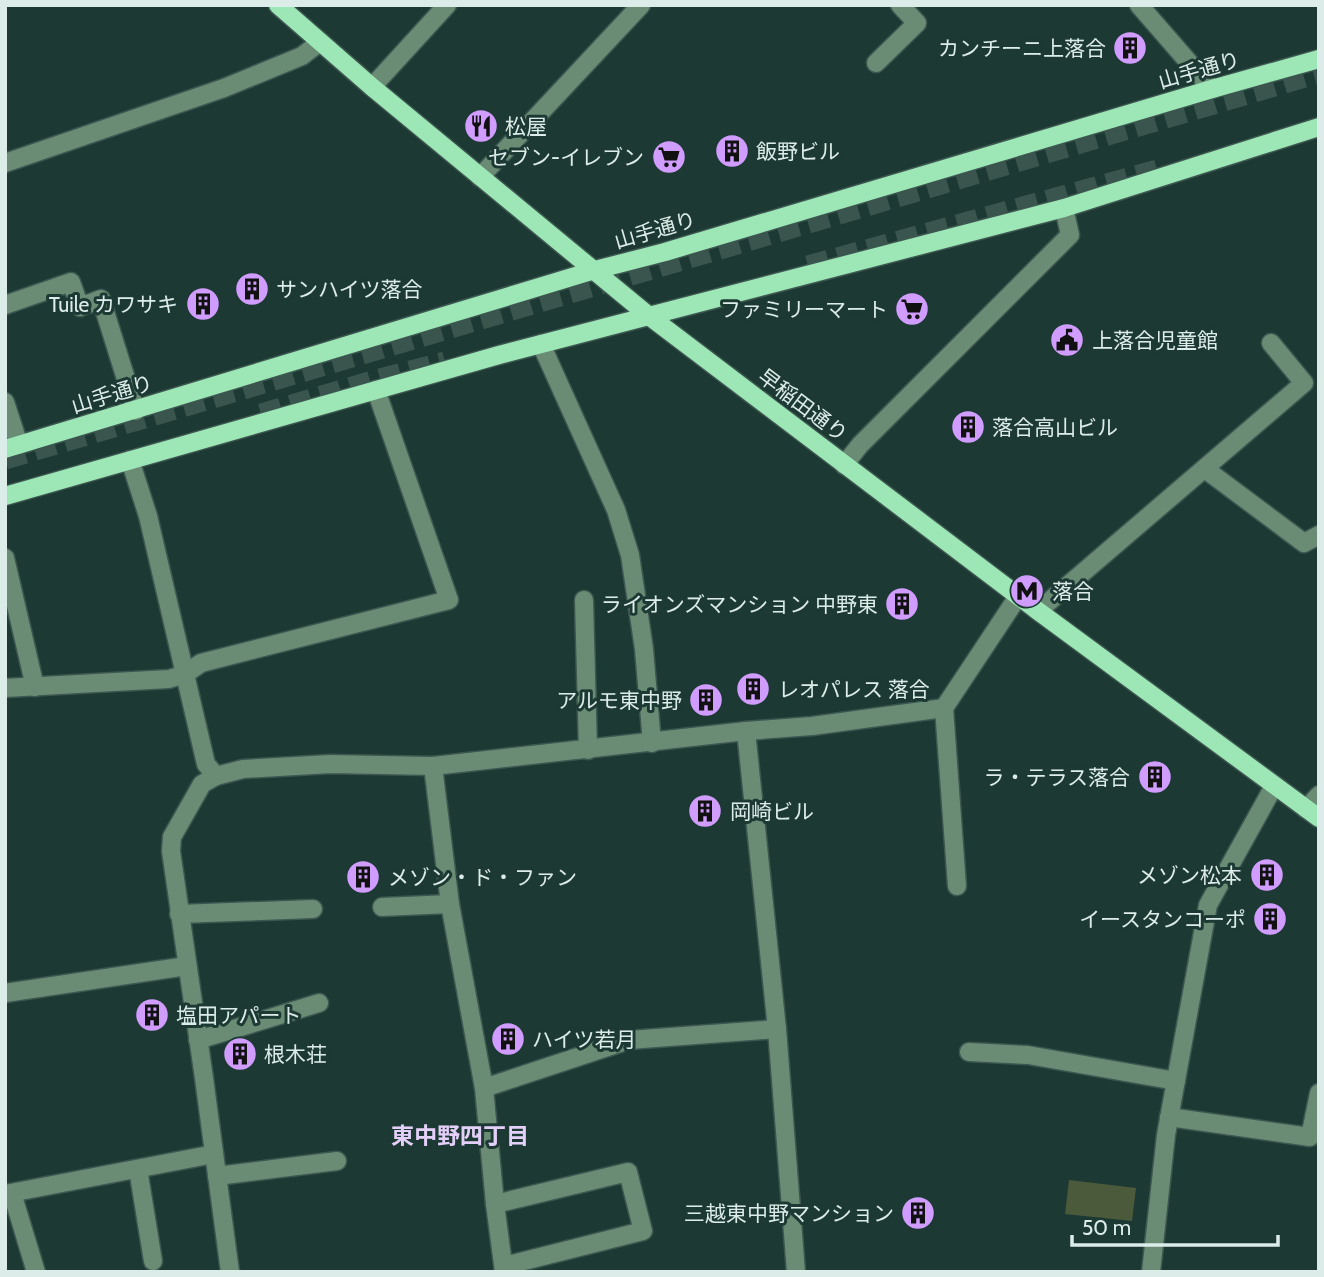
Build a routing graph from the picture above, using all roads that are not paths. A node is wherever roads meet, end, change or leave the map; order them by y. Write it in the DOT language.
graph roads {
  1 [pos="278,5"];
  2 [pos="447,5"];
  3 [pos="641,5"];
  4 [pos="900,5"];
  5 [pos="1139,5"];
  6 [pos="320,42"];
  7 [pos="1319,59"];
  8 [pos="876,63"];
  9 [pos="372,87"];
  10 [pos="1212,89"];
  11 [pos="1317,131"];
  12 [pos="5,163"];
  13 [pos="480,177"];
  14 [pos="1064,208"];
  15 [pos="595,270"];
  16 [pos="5,305"];
  17 [pos="649,316"];
  18 [pos="1271,343"];
  19 [pos="541,344"];
  20 [pos="376,390"];
  21 [pos="5,402"];
  22 [pos="136,411"];
  23 [pos="12,447"];
  24 [pos="130,460"];
  25 [pos="844,465"];
  26 [pos="1205,469"];
  27 [pos="5,496"];
  28 [pos="1319,535"];
  29 [pos="5,558"];
  30 [pos="1019,595"];
  31 [pos="584,600"];
  32 [pos="1038,611"];
  33 [pos="185,674"];
  34 [pos="35,687"];
  35 [pos="5,688"];
  36 [pos="944,708"];
  37 [pos="747,730"];
  38 [pos="652,743"];
  39 [pos="588,750"];
  40 [pos="433,766"];
  41 [pos="216,776"];
  42 [pos="1274,786"];
  43 [pos="1319,795"];
  44 [pos="1312,813"];
  45 [pos="957,887"];
  46 [pos="450,904"];
  47 [pos="382,906"];
  48 [pos="313,909"];
  49 [pos="180,914"];
  50 [pos="187,966"];
  51 [pos="5,993"];
  52 [pos="319,1003"];
  53 [pos="777,1029"];
  54 [pos="198,1040"];
  55 [pos="969,1052"];
  56 [pos="1176,1082"];
  57 [pos="484,1087"];
  58 [pos="1319,1093"];
  59 [pos="1169,1117"];
  60 [pos="215,1154"];
  61 [pos="337,1161"];
  62 [pos="138,1169"];
  63 [pos="217,1176"];
  64 [pos="9,1193"];
  65 [pos="495,1204"];
  66 [pos="153,1261"];
  67 [pos="504,1269"];
  68 [pos="36,1272"];
  69 [pos="230,1272"];
  70 [pos="796,1272"];
  71 [pos="1151,1272"];
  1 -- 6 [label="main road, 早稲田通り"];
  2 -- 9 [label="street"];
  3 -- 13 [label="street"];
  4 -- 8 [label="street"];
  5 -- 10 [label="street"];
  6 -- 9 [label="main road, 早稲田通り"];
  6 -- 12 [label="street"];
  7 -- 10 [label="main road, 山手通り"];
  9 -- 13 [label="main road, 早稲田通り"];
  10 -- 15 [label="main road, 山手通り"];
  11 -- 14 [label="main road"];
  13 -- 15 [label="main road, 早稲田通り"];
  14 -- 17 [label="main road"];
  14 -- 25 [label="street"];
  15 -- 17 [label="main road, 早稲田通り"];
  15 -- 22 [label="main road, 山手通り"];
  16 -- 22 [label="street"];
  17 -- 19 [label="main road"];
  17 -- 25 [label="main road, 早稲田通り"];
  18 -- 26 [label="street"];
  19 -- 20 [label="main road"];
  19 -- 38 [label="street"];
  20 -- 24 [label="main road"];
  20 -- 33 [label="street"];
  21 -- 23 [label="street"];
  22 -- 23 [label="main road, 山手通り"];
  24 -- 27 [label="main road"];
  24 -- 33 [label="street"];
  25 -- 30 [label="main road, 早稲田通り"];
  26 -- 28 [label="street"];
  26 -- 32 [label="street"];
  29 -- 34 [label="street"];
  30 -- 32 [label="main road, 早稲田通り"];
  30 -- 36 [label="street"];
  31 -- 39 [label="street"];
  32 -- 42 [label="main road, 早稲田通り"];
  33 -- 34 [label="street"];
  33 -- 41 [label="street"];
  34 -- 35 [label="street"];
  36 -- 37 [label="street"];
  36 -- 45 [label="street"];
  37 -- 38 [label="street"];
  37 -- 53 [label="street"];
  38 -- 39 [label="street"];
  39 -- 40 [label="street"];
  40 -- 41 [label="street"];
  40 -- 46 [label="street"];
  41 -- 49 [label="street"];
  42 -- 44 [label="main road, 早稲田通り"];
  42 -- 56 [label="street"];
  43 -- 44 [label="street"];
  46 -- 47 [label="street"];
  46 -- 57 [label="street"];
  48 -- 49 [label="street"];
  49 -- 50 [label="street"];
  50 -- 51 [label="street"];
  50 -- 54 [label="street"];
  52 -- 54 [label="street"];
  53 -- 57 [label="street"];
  53 -- 70 [label="street"];
  54 -- 60 [label="street"];
  55 -- 56 [label="street"];
  56 -- 59 [label="street"];
  57 -- 65 [label="street"];
  58 -- 59 [label="street"];
  59 -- 71 [label="street"];
  60 -- 62 [label="street"];
  60 -- 63 [label="street"];
  61 -- 63 [label="street"];
  62 -- 64 [label="street"];
  62 -- 66 [label="street"];
  63 -- 69 [label="street"];
  64 -- 68 [label="street"];
  65 -- 67 [label="street"];
  65 -- 67 [label="street"];
}
